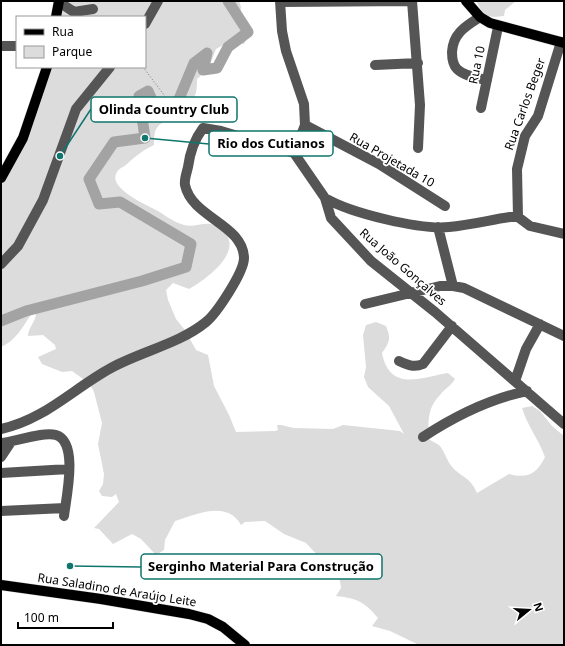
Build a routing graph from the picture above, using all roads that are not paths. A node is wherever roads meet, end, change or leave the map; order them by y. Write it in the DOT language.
graph roads {
  1 [pos="59,1"];
  2 [pos="158,1"];
  3 [pos="412,1"];
  4 [pos="466,1"];
  5 [pos="280,2"];
  6 [pos="96,5"];
  7 [pos="56,16"];
  8 [pos="86,16"];
  9 [pos="480,17"];
  10 [pos="146,23"];
  11 [pos="498,27"];
  12 [pos="562,43"];
  13 [pos="1,46"];
  14 [pos="16,46"];
  15 [pos="418,63"];
  16 [pos="375,65"];
  17 [pos="46,68"];
  18 [pos="109,68"];
  19 [pos="487,80"];
  20 [pos="481,108"];
  21 [pos="305,125"];
  22 [pos="418,148"];
  23 [pos="294,153"];
  24 [pos="1,178"];
  25 [pos="325,198"];
  26 [pos="445,206"];
  27 [pos="518,217"];
  28 [pos="438,227"];
  29 [pos="564,234"];
  30 [pos="1,264"];
  31 [pos="453,286"];
  32 [pos="410,293"];
  33 [pos="365,304"];
  34 [pos="540,324"];
  35 [pos="452,326"];
  36 [pos="564,336"];
  37 [pos="399,361"];
  38 [pos="515,381"];
  39 [pos="526,391"];
  40 [pos="564,424"];
  41 [pos="1,429"];
  42 [pos="423,437"];
  43 [pos="6,443"];
  44 [pos="1,457"];
  45 [pos="69,469"];
  46 [pos="1,473"];
  47 [pos="1,511"];
  48 [pos="1,585"];
  49 [pos="245,645"];
  1 -- 6 [label="street"];
  1 -- 7 [label="main road"];
  2 -- 10 [label="street"];
  3 -- 5 [label="street"];
  3 -- 15 [label="street"];
  4 -- 9 [label="main road"];
  5 -- 21 [label="street"];
  6 -- 8 [label="street"];
  9 -- 11 [label="main road"];
  9 -- 19 [label="street"];
  11 -- 12 [label="main road"];
  11 -- 19 [label="street, Rua 10"];
  12 -- 27 [label="street, Rua Carlos Beger"];
  13 -- 14 [label="street"];
  15 -- 16 [label="street"];
  15 -- 22 [label="street"];
  17 -- 24 [label="main road"];
  18 -- 30 [label="street"];
  19 -- 20 [label="street, Rua 10"];
  21 -- 23 [label="street"];
  21 -- 26 [label="street, Rua Projetada 10"];
  23 -- 25 [label="street, Rua João Gonçalves"];
  23 -- 41 [label="street"];
  25 -- 28 [label="street"];
  25 -- 32 [label="street, Rua João Gonçalves"];
  27 -- 28 [label="street"];
  27 -- 29 [label="street"];
  28 -- 31 [label="street"];
  31 -- 32 [label="street"];
  31 -- 34 [label="street"];
  32 -- 33 [label="street"];
  32 -- 35 [label="street, Rua João Gonçalves"];
  34 -- 36 [label="street"];
  34 -- 38 [label="street"];
  35 -- 37 [label="street"];
  35 -- 38 [label="street, Rua João Gonçalves"];
  38 -- 39 [label="street, Rua João Gonçalves"];
  39 -- 40 [label="street, Rua João Gonçalves"];
  39 -- 42 [label="street"];
  43 -- 44 [label="street"];
  43 -- 45 [label="street"];
  45 -- 46 [label="street"];
  45 -- 47 [label="street"];
  48 -- 49 [label="main road, Rua Saladino de Araújo Leite"];
}
